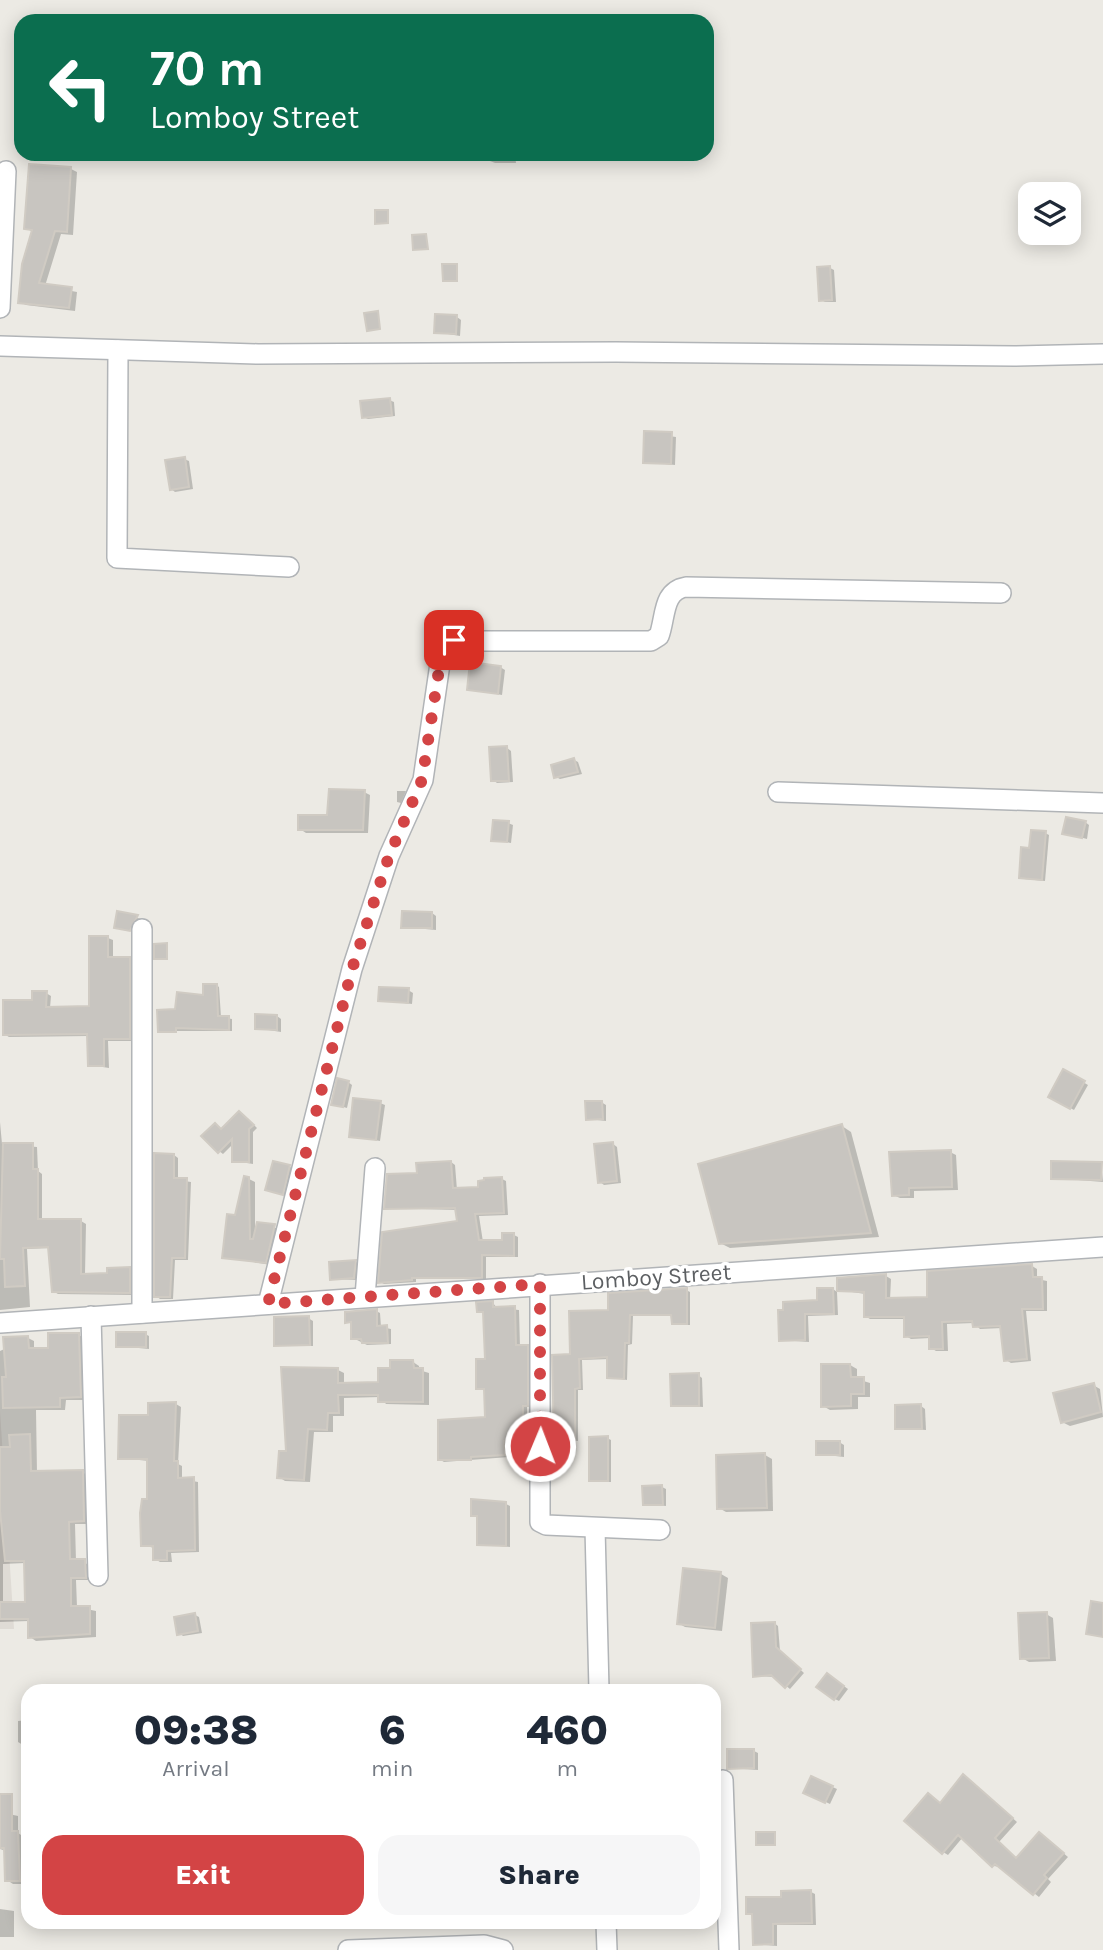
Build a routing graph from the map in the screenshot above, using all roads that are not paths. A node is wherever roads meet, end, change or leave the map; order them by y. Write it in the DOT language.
graph roads {
  1 [pos="6,171"];
  2 [pos="0,309"];
  3 [pos="0,346"];
  4 [pos="118,350"];
  5 [pos="1103,354"];
  6 [pos="289,567"];
  7 [pos="1001,593"];
  8 [pos="778,792"];
  9 [pos="1103,803"];
  10 [pos="142,929"];
  11 [pos="375,1168"];
  12 [pos="1103,1247"];
  13 [pos="540,1284"];
  14 [pos="365,1297"];
  15 [pos="268,1304"];
  16 [pos="142,1313"];
  17 [pos="91,1316"];
  18 [pos="0,1323"];
  19 [pos="595,1528"];
  20 [pos="660,1530"];
  21 [pos="99,1577"];
  22 [pos="600,1684"];
  23 [pos="723,1780"];
  24 [pos="606,1929"];
  25 [pos="445,1949"];
  26 [pos="348,1950"];
  27 [pos="376,1950"];
  28 [pos="503,1950"];
  29 [pos="607,1950"];
  30 [pos="729,1950"];
  1 -- 2 [label="street"];
  3 -- 4 [label="street"];
  4 -- 5 [label="street"];
  4 -- 6 [label="street"];
  7 -- 15 [label="street"];
  8 -- 9 [label="street"];
  10 -- 16 [label="street"];
  11 -- 14 [label="street"];
  12 -- 13 [label="street, Lomboy Street"];
  13 -- 14 [label="street, Lomboy Street"];
  13 -- 19 [label="street"];
  14 -- 15 [label="street, Lomboy Street"];
  15 -- 16 [label="street, Lomboy Street"];
  16 -- 17 [label="street, Lomboy Street"];
  17 -- 18 [label="street, Lomboy Street"];
  17 -- 21 [label="street"];
  19 -- 20 [label="street"];
  19 -- 22 [label="street"];
  23 -- 30 [label="street"];
  24 -- 29 [label="street"];
  25 -- 27 [label="street"];
  25 -- 28 [label="street"];
  26 -- 27 [label="street"];
}
